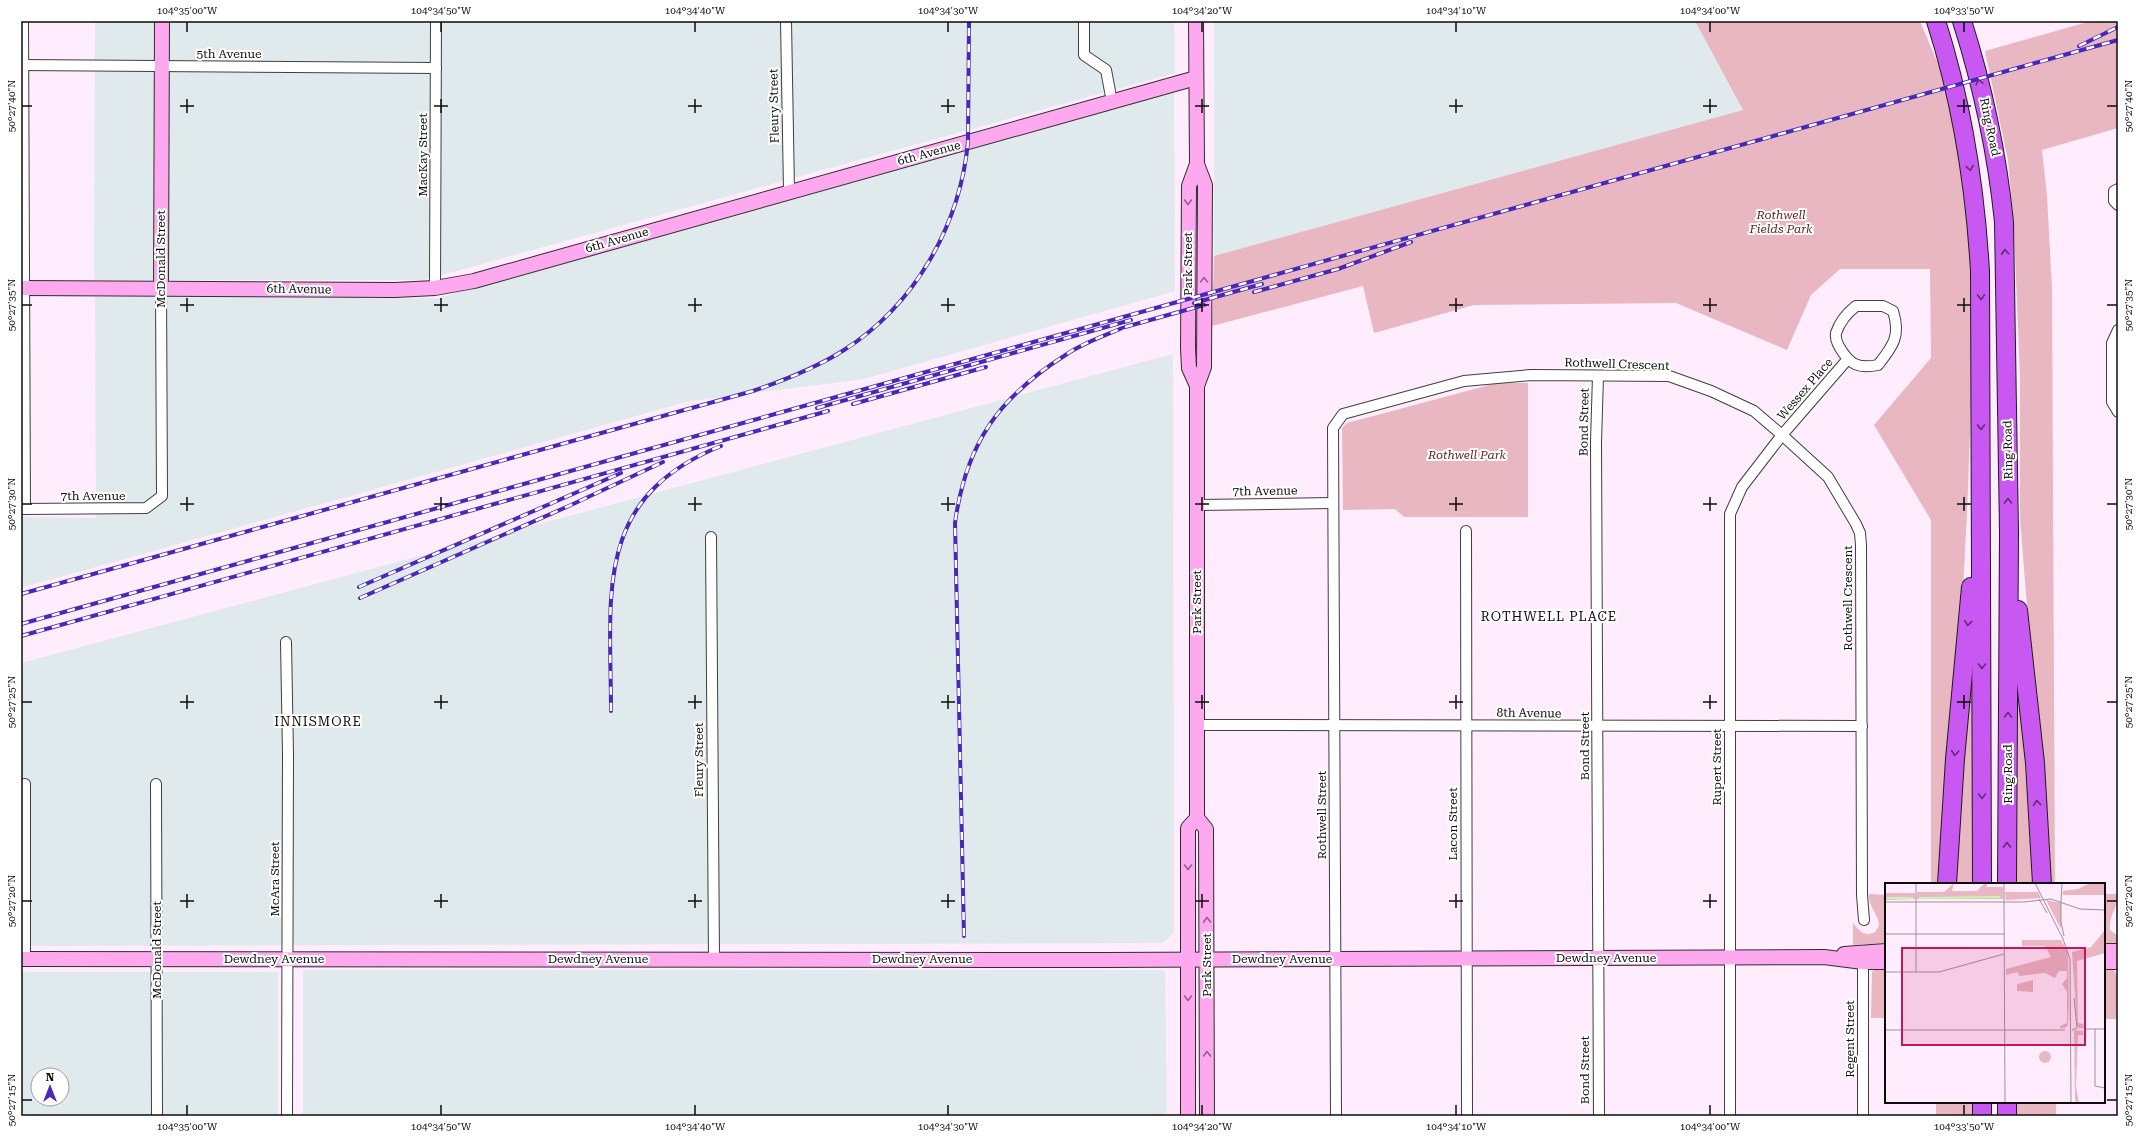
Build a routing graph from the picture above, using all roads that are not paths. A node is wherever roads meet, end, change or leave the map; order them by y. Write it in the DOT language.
graph roads {
  1 [pos="23,21"];
  2 [pos="162,21"];
  3 [pos="436,21"];
  4 [pos="786,21"];
  5 [pos="1196,21"];
  6 [pos="1936,21"];
  7 [pos="1962,21"];
  8 [pos="1084,24"];
  9 [pos="22,65"];
  10 [pos="162,66"];
  11 [pos="436,68"];
  12 [pos="1196,78"];
  13 [pos="1112,102"];
  14 [pos="2118,189"];
  15 [pos="789,191"];
  16 [pos="2118,205"];
  17 [pos="22,288"];
  18 [pos="161,288"];
  19 [pos="435,288"];
  20 [pos="2118,330"];
  21 [pos="1847,360"];
  22 [pos="1598,376"];
  23 [pos="2118,412"];
  24 [pos="1782,435"];
  25 [pos="1981,487"];
  26 [pos="162,496"];
  27 [pos="1333,503"];
  28 [pos="1197,505"];
  29 [pos="23,509"];
  30 [pos="1333,514"];
  31 [pos="1466,531"];
  32 [pos="2008,532"];
  33 [pos="711,537"];
  34 [pos="286,642"];
  35 [pos="1197,725"];
  36 [pos="1335,725"];
  37 [pos="1466,725"];
  38 [pos="1862,726"];
  39 [pos="1598,727"];
  40 [pos="1730,727"];
  41 [pos="25,784"];
  42 [pos="156,784"];
  43 [pos="1197,818"];
  44 [pos="1947,883"];
  45 [pos="1982,883"];
  46 [pos="2007,883"];
  47 [pos="2042,883"];
  48 [pos="1864,920"];
  49 [pos="1885,951"];
  50 [pos="2105,951"];
  51 [pos="2118,951"];
  52 [pos="1730,957"];
  53 [pos="1824,957"];
  54 [pos="1466,958"];
  55 [pos="1599,958"];
  56 [pos="714,959"];
  57 [pos="1188,959"];
  58 [pos="1208,959"];
  59 [pos="1335,959"];
  60 [pos="23,960"];
  61 [pos="157,960"];
  62 [pos="287,960"];
  63 [pos="1863,962"];
  64 [pos="1885,962"];
  65 [pos="2105,962"];
  66 [pos="2118,962"];
  67 [pos="1982,1103"];
  68 [pos="2007,1103"];
  69 [pos="157,1116"];
  70 [pos="287,1116"];
  71 [pos="1188,1116"];
  72 [pos="1207,1116"];
  73 [pos="1336,1116"];
  74 [pos="1467,1116"];
  75 [pos="1599,1116"];
  76 [pos="1730,1116"];
  77 [pos="1863,1116"];
  78 [pos="1982,1116"];
  79 [pos="2007,1116"];
  1 -- 9 [label="street"];
  2 -- 10 [label="street, McDonald Street"];
  3 -- 11 [label="street, MacKay Street"];
  4 -- 15 [label="street, Fleury Street"];
  5 -- 12 [label="street, Park Street"];
  6 -- 25 [label="highway, one-way"];
  32 -- 7 [label="highway, Ring Road, one-way"];
  8 -- 13 [label="street"];
  9 -- 10 [label="street, 5th Avenue"];
  9 -- 17 [label="street"];
  10 -- 11 [label="street, 5th Avenue"];
  10 -- 18 [label="street, McDonald Street"];
  11 -- 19 [label="street, MacKay Street"];
  12 -- 13 [label="street, 6th Avenue"];
  12 -- 28 [label="street, Park Street"];
  13 -- 15 [label="street, 6th Avenue"];
  14 -- 16 [label="street"];
  15 -- 19 [label="street, 6th Avenue"];
  17 -- 18 [label="street, 6th Avenue"];
  17 -- 29 [label="street"];
  18 -- 19 [label="street, 6th Avenue"];
  18 -- 26 [label="street, McDonald Street"];
  20 -- 23 [label="street"];
  21 -- 21 [label="street, Wessex Place"];
  21 -- 24 [label="street, Wessex Place"];
  22 -- 24 [label="street, Rothwell Crescent"];
  22 -- 27 [label="street, Rothwell Crescent"];
  22 -- 39 [label="street, Bond Street"];
  24 -- 38 [label="street, Rothwell Crescent"];
  24 -- 40 [label="street, Rupert Street"];
  25 -- 44 [label="highway, one-way"];
  25 -- 45 [label="highway, one-way"];
  26 -- 29 [label="street, 7th Avenue"];
  27 -- 28 [label="street, 7th Avenue"];
  27 -- 30 [label="street, Rothwell Crescent"];
  28 -- 35 [label="street, Park Street"];
  30 -- 36 [label="street, Rothwell Street"];
  31 -- 37 [label="street, Lacon Street"];
  46 -- 32 [label="highway, Ring Road, one-way"];
  47 -- 32 [label="highway, one-way"];
  33 -- 56 [label="street, Fleury Street"];
  34 -- 62 [label="street, McAra Street"];
  35 -- 36 [label="street, 8th Avenue"];
  35 -- 43 [label="street, Park Street"];
  36 -- 37 [label="street, 8th Avenue"];
  36 -- 59 [label="street, Rothwell Street"];
  37 -- 39 [label="street, 8th Avenue"];
  37 -- 54 [label="street, Lacon Street"];
  38 -- 40 [label="street, 8th Avenue"];
  38 -- 48 [label="street, Rothwell Crescent"];
  39 -- 40 [label="street, 8th Avenue"];
  39 -- 55 [label="street, Bond Street"];
  40 -- 52 [label="street, Rupert Street"];
  41 -- 60 [label="street"];
  42 -- 61 [label="street, McDonald Street"];
  43 -- 57 [label="street, Park Street, one-way"];
  58 -- 43 [label="street, Park Street, one-way"];
  49 -- 53 [label="street, Dewdney Avenue"];
  50 -- 51 [label="street"];
  52 -- 53 [label="street, Dewdney Avenue"];
  52 -- 55 [label="street, Dewdney Avenue"];
  52 -- 76 [label="street, Rupert Street"];
  53 -- 63 [label="street, Dewdney Avenue"];
  54 -- 55 [label="street, Dewdney Avenue"];
  54 -- 59 [label="street, Dewdney Avenue"];
  54 -- 74 [label="street, Lacon Street"];
  55 -- 75 [label="street, Bond Street"];
  56 -- 57 [label="street, Dewdney Avenue"];
  56 -- 62 [label="street, Dewdney Avenue"];
  57 -- 58 [label="street, Dewdney Avenue"];
  57 -- 71 [label="street, Park Street, one-way"];
  58 -- 59 [label="street, Dewdney Avenue"];
  72 -- 58 [label="street, Park Street, one-way"];
  59 -- 73 [label="street, Rothwell Street"];
  60 -- 61 [label="street, Dewdney Avenue"];
  61 -- 62 [label="street, Dewdney Avenue"];
  61 -- 69 [label="street, McDonald Street"];
  62 -- 70 [label="street, McAra Street"];
  63 -- 64 [label="street, Dewdney Avenue"];
  63 -- 77 [label="street, Regent Street"];
  65 -- 66 [label="street"];
  67 -- 78 [label="highway"];
  68 -- 79 [label="highway"];
}
